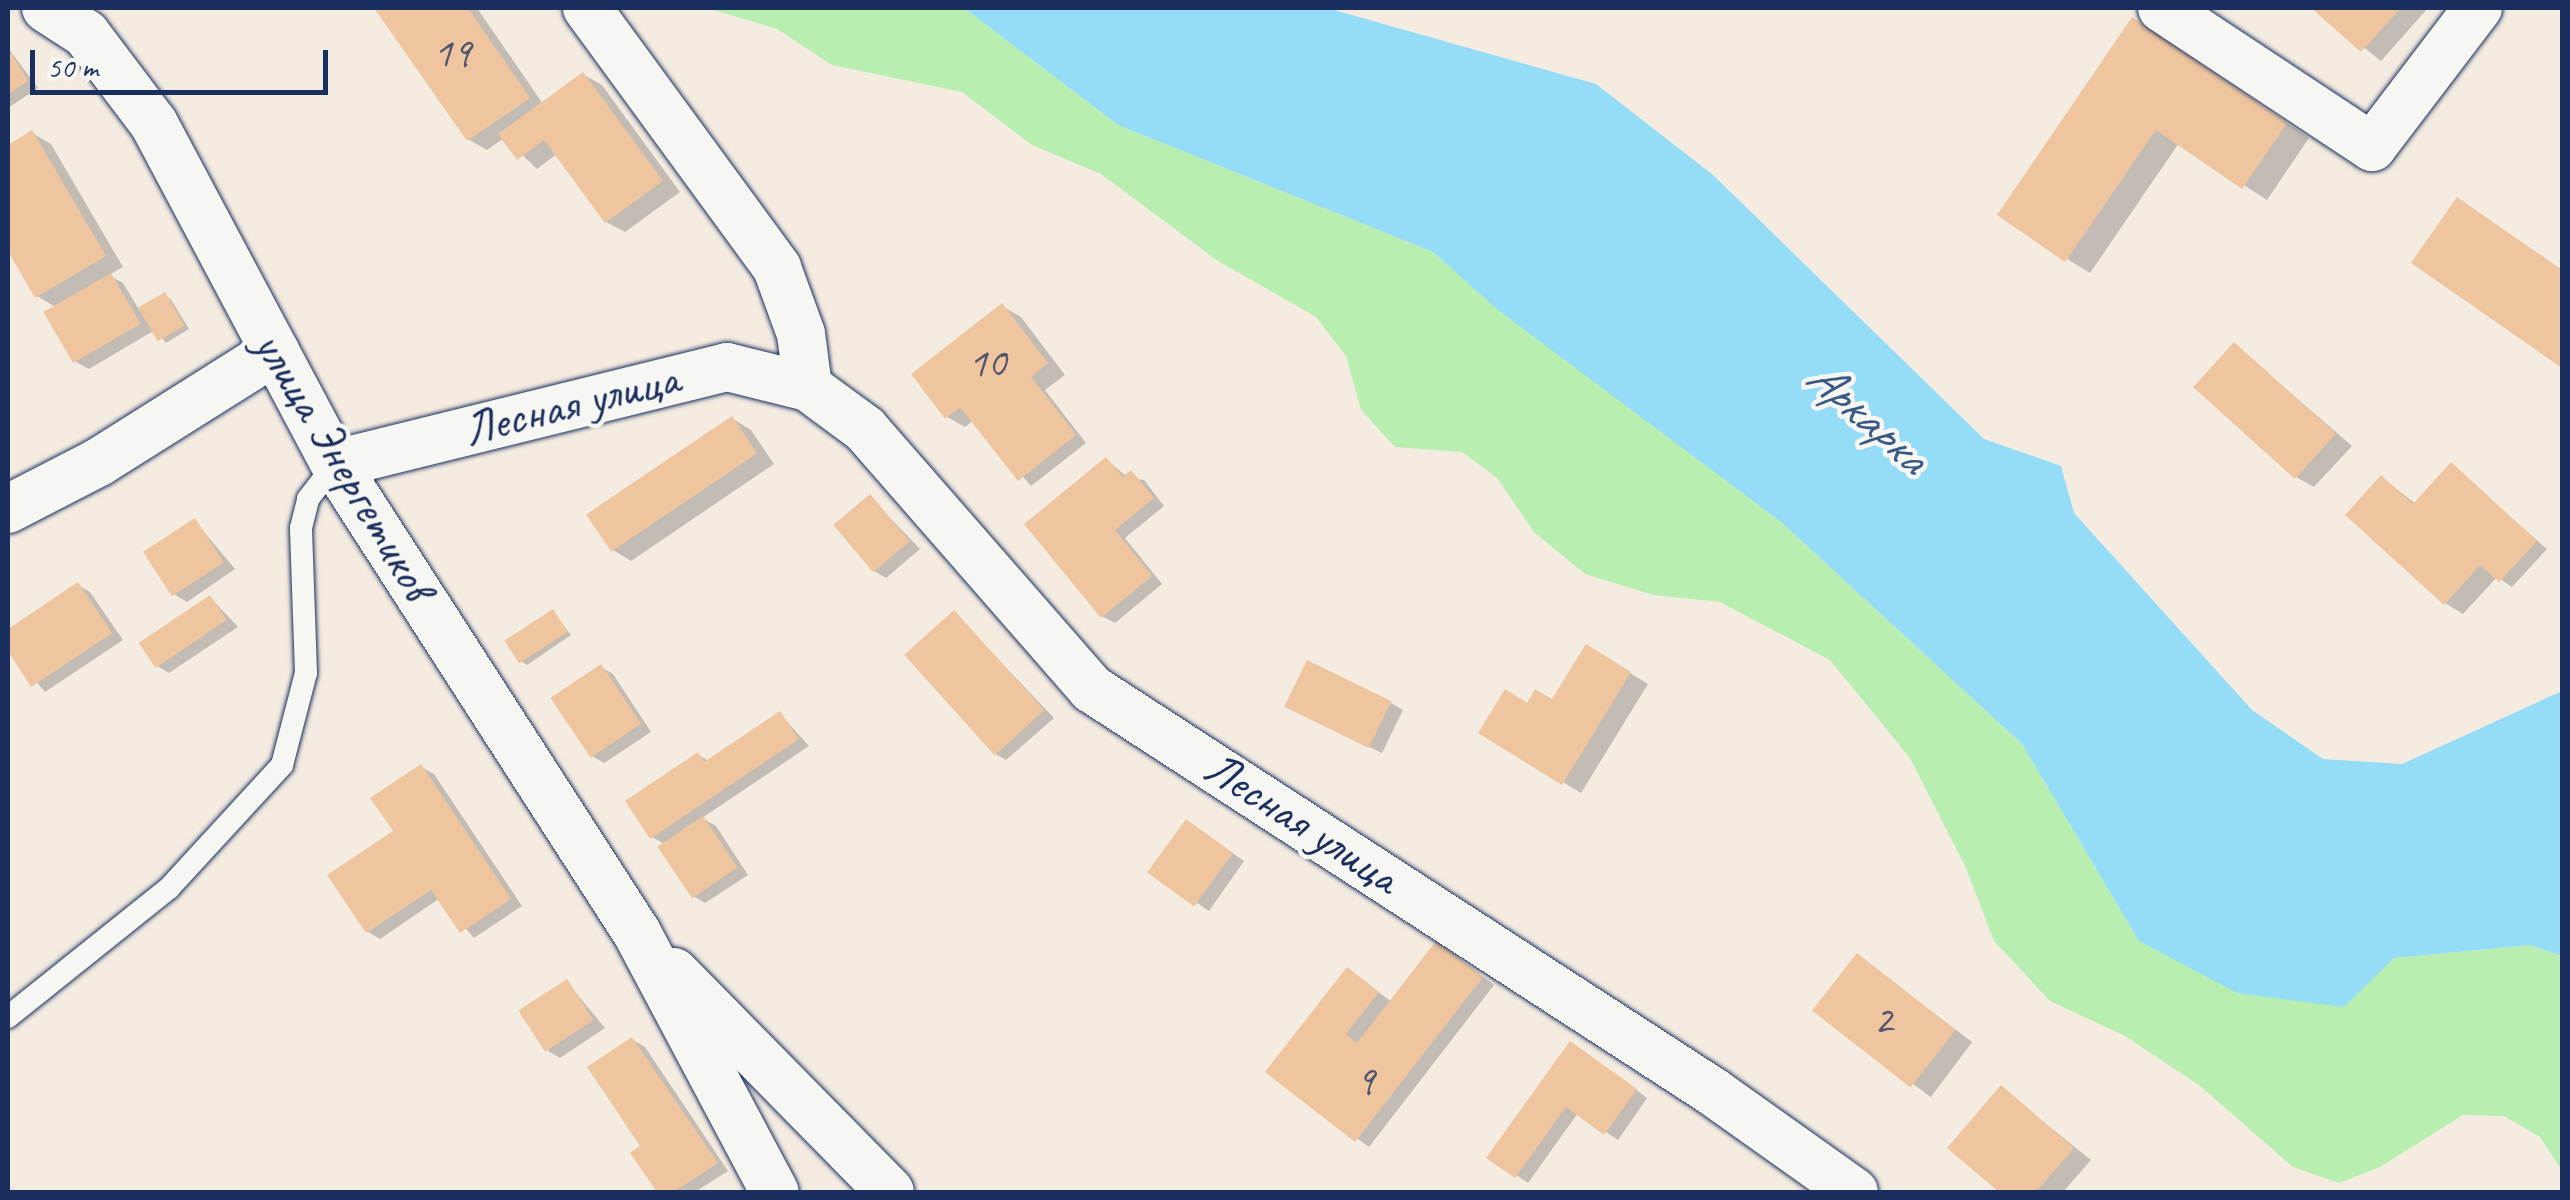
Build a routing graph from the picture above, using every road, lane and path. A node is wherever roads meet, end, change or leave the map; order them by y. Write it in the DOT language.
graph roads {
  1 [pos="46,8"];
  2 [pos="587,8"];
  3 [pos="2478,8"];
  4 [pos="2189,14"];
  5 [pos="275,352"];
  6 [pos="808,387"];
  7 [pos="336,464"];
  8 [pos="8,509"];
  9 [pos="637,934"];
  10 [pos="8,1017"];
  11 [pos="775,1192"];
  12 [pos="890,1192"];
  13 [pos="1854,1192"];
  1 -- 5 [label="street, улица Энергетиков"];
  2 -- 6 [label="street"];
  3 -- 4 [label="street"];
  5 -- 7 [label="street, улица Энергетиков"];
  5 -- 8 [label="street"];
  6 -- 7 [label="street, Лесная улица"];
  6 -- 13 [label="street, Лесная улица"];
  7 -- 9 [label="street, улица Энергетиков"];
  7 -- 10 [label="lane"];
  9 -- 11 [label="street, улица Энергетиков"];
  9 -- 12 [label="street, улица Энергетиков"];
}
